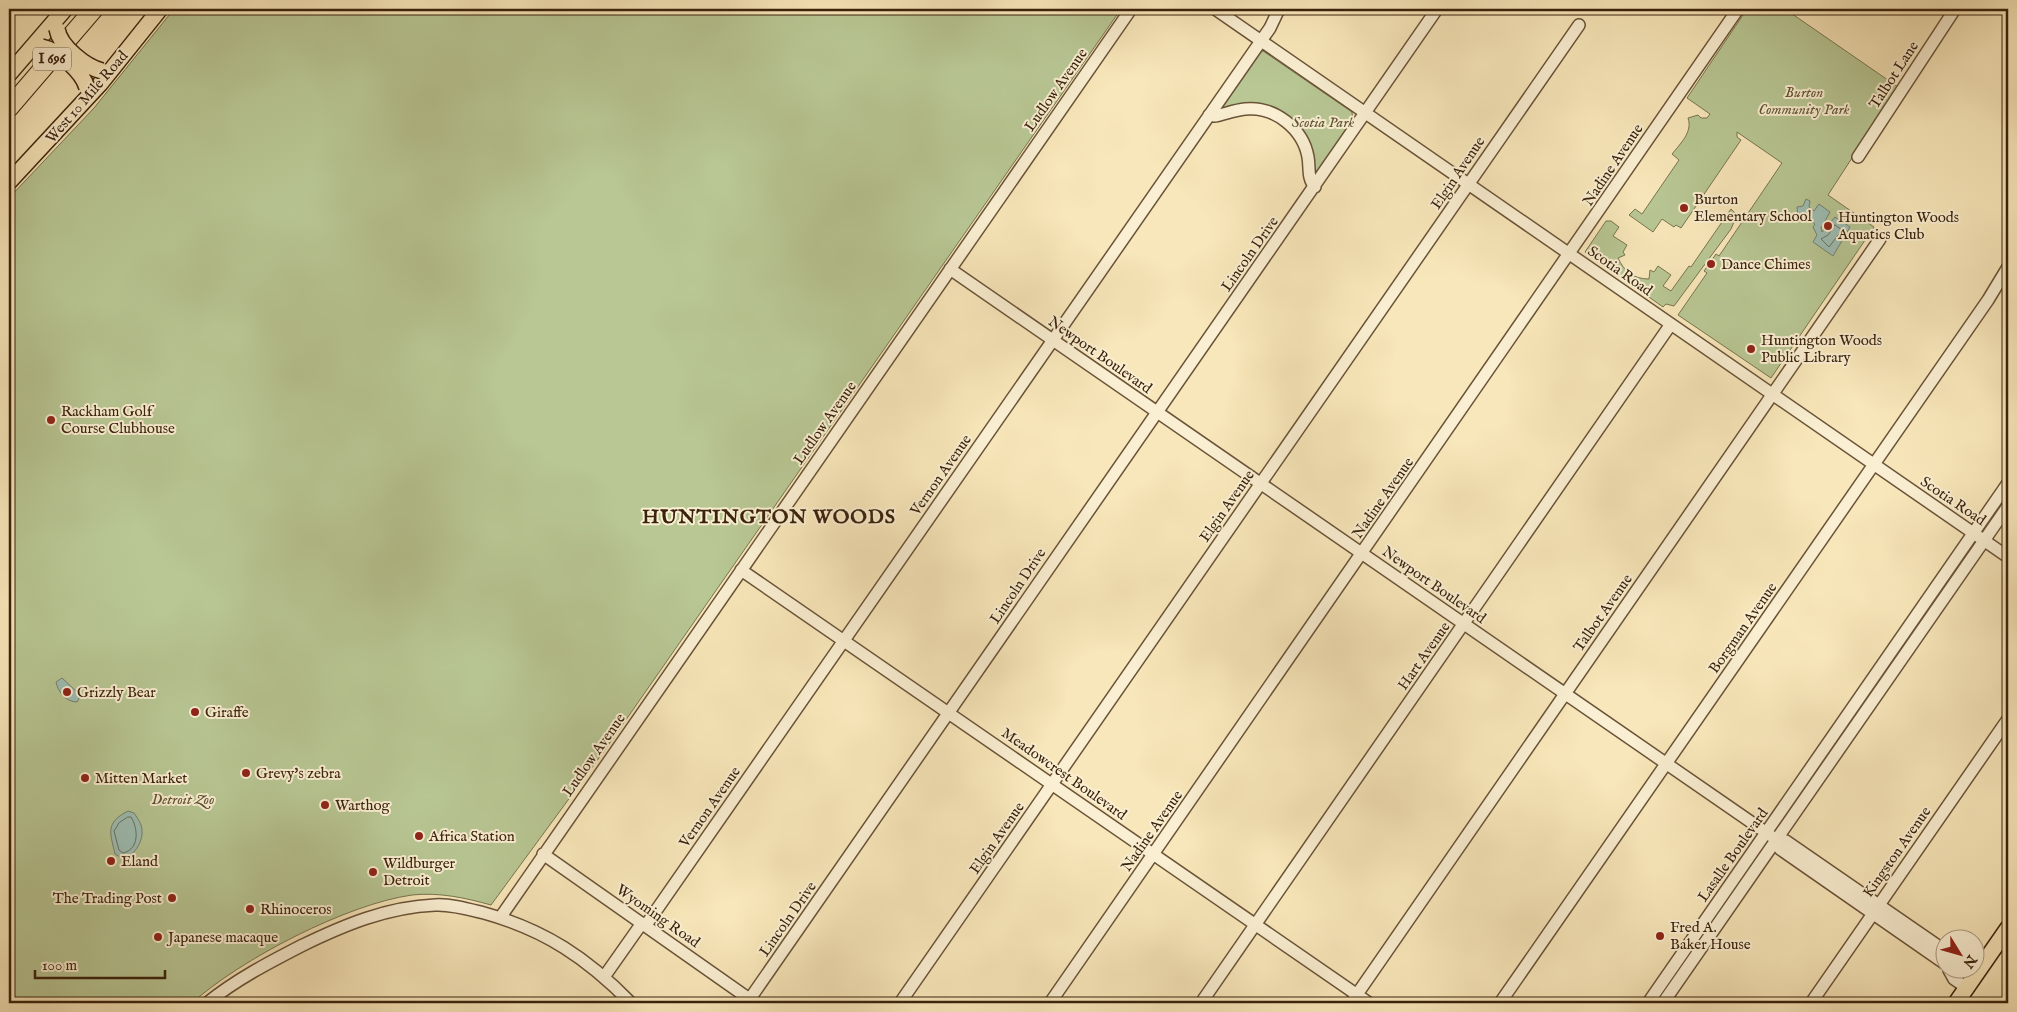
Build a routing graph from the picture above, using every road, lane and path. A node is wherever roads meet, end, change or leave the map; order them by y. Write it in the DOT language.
graph roads {
  1 [pos="94,9"];
  2 [pos="160,9"];
  3 [pos="1131,9"];
  4 [pos="1215,9"];
  5 [pos="1279,9"];
  6 [pos="1437,9"];
  7 [pos="1738,9"];
  8 [pos="1955,9"];
  9 [pos="60,18"];
  10 [pos="1579,25"];
  11 [pos="1261,40"];
  12 [pos="36,48"];
  13 [pos="106,71"];
  14 [pos="9,74"];
  15 [pos="86,95"];
  16 [pos="9,108"];
  17 [pos="1365,114"];
  18 [pos="1209,115"];
  19 [pos="1858,157"];
  20 [pos="9,182"];
  21 [pos="1468,184"];
  22 [pos="1315,187"];
  23 [pos="1880,239"];
  24 [pos="1569,255"];
  25 [pos="2008,267"];
  26 [pos="950,269"];
  27 [pos="1671,324"];
  28 [pos="1052,340"];
  29 [pos="1773,395"];
  30 [pos="1158,413"];
  31 [pos="1874,465"];
  32 [pos="1261,484"];
  33 [pos="2008,484"];
  34 [pos="2008,506"];
  35 [pos="1974,533"];
  36 [pos="1984,540"];
  37 [pos="1363,554"];
  38 [pos="2008,557"];
  39 [pos="741,570"];
  40 [pos="1464,624"];
  41 [pos="1908,639"];
  42 [pos="844,641"];
  43 [pos="1565,694"];
  44 [pos="949,713"];
  45 [pos="2008,719"];
  46 [pos="1838,730"];
  47 [pos="1848,737"];
  48 [pos="1667,764"];
  49 [pos="1052,784"];
  50 [pos="1767,833"];
  51 [pos="1777,840"];
  52 [pos="543,854"];
  53 [pos="1153,854"];
  54 [pos="1877,909"];
  55 [pos="500,918"];
  56 [pos="644,924"];
  57 [pos="1255,925"];
  58 [pos="2008,928"];
  59 [pos="1934,944"];
  60 [pos="1934,956"];
  61 [pos="1984,956"];
  62 [pos="604,977"];
  63 [pos="1957,980"];
  64 [pos="1971,980"];
  65 [pos="1967,988"];
  66 [pos="1354,999"];
  67 [pos="751,1002"];
  68 [pos="1657,1002"];
  69 [pos="208,1003"];
  70 [pos="631,1003"];
  71 [pos="900,1003"];
  72 [pos="1050,1003"];
  73 [pos="1200,1003"];
  74 [pos="1369,1003"];
  75 [pos="1500,1003"];
  76 [pos="1811,1003"];
  77 [pos="1956,1003"];
  1 -- 16 [label="highway, I 696"];
  2 -- 13 [label="main road, West 10 Mile Road"];
  3 -- 26 [label="street, Ludlow Avenue"];
  4 -- 11 [label="street, Scotia Road"];
  5 -- 11 [label="street, Vernon Avenue"];
  6 -- 17 [label="street, Lincoln Drive"];
  7 -- 24 [label="street, Nadine Avenue"];
  8 -- 19 [label="street, Talbot Lane"];
  9 -- 12 [label="main road"];
  9 -- 13 [label="main road, bridge"];
  10 -- 21 [label="street, Elgin Avenue"];
  11 -- 17 [label="street, Scotia Road"];
  11 -- 18 [label="street, Vernon Avenue"];
  12 -- 14 [label="main road"];
  12 -- 15 [label="main road, bridge"];
  13 -- 15 [label="main road, West 10 Mile Road"];
  15 -- 20 [label="main road, West 10 Mile Road"];
  17 -- 21 [label="street, Scotia Road"];
  17 -- 22 [label="street, Lincoln Drive"];
  18 -- 22 [label="street"];
  18 -- 28 [label="street, Vernon Avenue"];
  21 -- 24 [label="street, Scotia Road"];
  21 -- 32 [label="street, Elgin Avenue"];
  22 -- 30 [label="street, Lincoln Drive"];
  23 -- 29 [label="street, Talbot Avenue"];
  24 -- 27 [label="street, Scotia Road"];
  24 -- 37 [label="street, Nadine Avenue"];
  25 -- 31 [label="street, Borgman Avenue"];
  26 -- 28 [label="street, Newport Boulevard"];
  26 -- 39 [label="street, Ludlow Avenue"];
  27 -- 29 [label="street, Scotia Road"];
  27 -- 40 [label="street, Hart Avenue"];
  28 -- 30 [label="street, Newport Boulevard"];
  28 -- 42 [label="street, Vernon Avenue"];
  29 -- 31 [label="street, Scotia Road"];
  29 -- 43 [label="street, Talbot Avenue"];
  30 -- 32 [label="street, Newport Boulevard"];
  30 -- 44 [label="street, Lincoln Drive"];
  31 -- 35 [label="street, Scotia Road"];
  31 -- 48 [label="street, Borgman Avenue"];
  32 -- 37 [label="street, Newport Boulevard"];
  32 -- 49 [label="street, Elgin Avenue"];
  33 -- 35 [label="street, Lasalle Boulevard"];
  34 -- 36 [label="street, Lasalle Boulevard"];
  35 -- 36 [label="street, Scotia Road"];
  35 -- 41 [label="street, Lasalle Boulevard"];
  36 -- 38 [label="street, Scotia Road"];
  36 -- 41 [label="street, Lasalle Boulevard"];
  37 -- 40 [label="street, Newport Boulevard"];
  37 -- 53 [label="street, Nadine Avenue"];
  39 -- 42 [label="street, Meadowcrest Boulevard"];
  39 -- 52 [label="street, Ludlow Avenue"];
  40 -- 43 [label="street, Newport Boulevard"];
  40 -- 57 [label="street, Hart Avenue"];
  41 -- 46 [label="street, Lasalle Boulevard"];
  41 -- 47 [label="street, Lasalle Boulevard"];
  42 -- 44 [label="street, Meadowcrest Boulevard"];
  42 -- 56 [label="street, Vernon Avenue"];
  43 -- 48 [label="street, Newport Boulevard"];
  43 -- 66 [label="street, Talbot Avenue"];
  44 -- 49 [label="street, Meadowcrest Boulevard"];
  44 -- 67 [label="street, Lincoln Drive"];
  45 -- 54 [label="street, Kingston Avenue"];
  46 -- 47 [label="street"];
  46 -- 50 [label="street, Lasalle Boulevard"];
  47 -- 51 [label="street, Lasalle Boulevard"];
  48 -- 50 [label="street, Newport Boulevard"];
  48 -- 75 [label="street, Borgman Avenue"];
  49 -- 53 [label="street, Meadowcrest Boulevard"];
  49 -- 71 [label="street, Elgin Avenue"];
  50 -- 51 [label="street, Newport Boulevard"];
  50 -- 68 [label="street, Lasalle Boulevard"];
  51 -- 54 [label="street, Newport Boulevard"];
  51 -- 68 [label="street, Lasalle Boulevard"];
  52 -- 55 [label="street, Ludlow Avenue"];
  52 -- 56 [label="street, Wyoming Road"];
  53 -- 57 [label="street, Meadowcrest Boulevard"];
  53 -- 72 [label="street, Nadine Avenue"];
  54 -- 59 [label="street, Newport Boulevard"];
  54 -- 60 [label="street, Newport Boulevard"];
  54 -- 76 [label="street, Kingston Avenue"];
  55 -- 62 [label="street"];
  55 -- 69 [label="street"];
  56 -- 62 [label="street, Vernon Avenue"];
  56 -- 67 [label="street, Wyoming Road"];
  57 -- 66 [label="street, Meadowcrest Boulevard"];
  57 -- 73 [label="street, Hart Avenue"];
  58 -- 61 [label="main road"];
  62 -- 70 [label="street"];
  63 -- 65 [label="street"];
  64 -- 65 [label="main road"];
  65 -- 77 [label="main road"];
  66 -- 74 [label="street, Meadowcrest Boulevard"];
}
